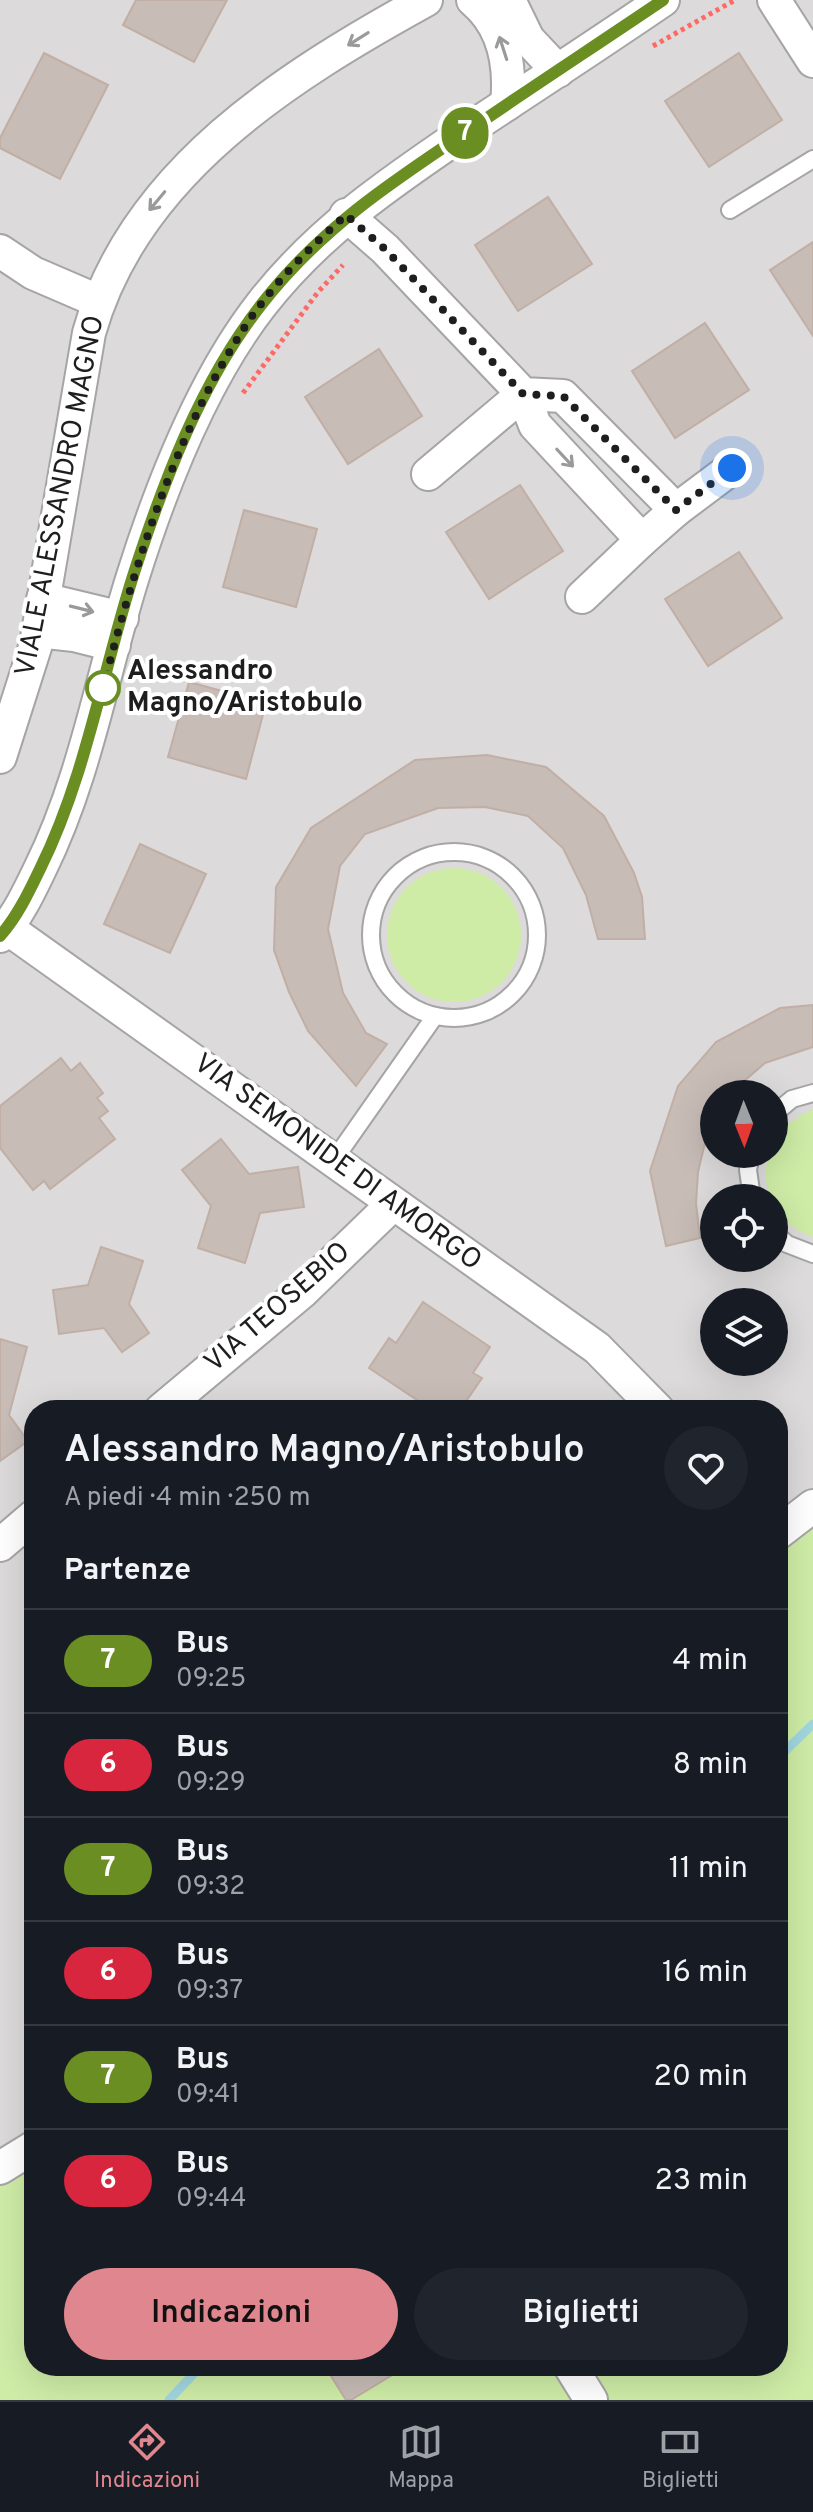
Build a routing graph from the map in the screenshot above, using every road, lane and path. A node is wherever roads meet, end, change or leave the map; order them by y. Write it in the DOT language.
graph roads {
  1 [pos="426,0"];
  2 [pos="473,0"];
  3 [pos="509,0"];
  4 [pos="663,0"];
  5 [pos="735,0"];
  6 [pos="774,0"];
  7 [pos="647,50"];
  8 [pos="813,61"];
  9 [pos="558,71"];
  10 [pos="507,104"];
  11 [pos="813,159"];
  12 [pos="730,210"];
  13 [pos="358,225"];
  14 [pos="0,251"];
  15 [pos="98,301"];
  16 [pos="523,394"];
  17 [pos="236,402"];
  18 [pos="732,468"];
  19 [pos="428,474"];
  20 [pos="676,510"];
  21 [pos="642,540"];
  22 [pos="582,597"];
  23 [pos="43,599"];
  24 [pos="38,631"];
  25 [pos="118,632"];
  26 [pos="0,757"];
  27 [pos="4,932"];
  28 [pos="435,1016"];
  29 [pos="813,1093"];
  30 [pos="788,1102"];
  31 [pos="334,1160"];
  32 [pos="393,1204"];
  33 [pos="788,1244"];
  34 [pos="813,1254"];
  35 [pos="173,1400"];
  36 [pos="648,1400"];
  37 [pos="813,1506"];
  38 [pos="24,1525"];
  39 [pos="788,1525"];
  40 [pos="0,1545"];
  41 [pos="24,2153"];
  42 [pos="0,2168"];
  43 [pos="576,2376"];
  44 [pos="591,2400"];
  1 -- 15 [label="street, VIALE ALESSANDRO MAGNO, one-way"];
  10 -- 2 [label="street, one-way"];
  3 -- 9 [label="street"];
  4 -- 9 [label="street"];
  5 -- 7 [label="path"];
  6 -- 8 [label="street"];
  9 -- 10 [label="street"];
  10 -- 13 [label="street"];
  11 -- 12 [label="lane"];
  13 -- 16 [label="street"];
  13 -- 17 [label="path"];
  13 -- 25 [label="street"];
  14 -- 15 [label="street"];
  15 -- 23 [label="street, VIALE ALESSANDRO MAGNO"];
  16 -- 19 [label="street"];
  16 -- 20 [label="street"];
  16 -- 21 [label="street, one-way"];
  18 -- 20 [label="street"];
  20 -- 21 [label="street"];
  21 -- 22 [label="street"];
  23 -- 24 [label="street, VIALE ALESSANDRO MAGNO"];
  23 -- 25 [label="street, one-way"];
  24 -- 25 [label="street"];
  24 -- 26 [label="street, VIALE ALESSANDRO MAGNO"];
  25 -- 27 [label="street"];
  27 -- 31 [label="street, VIA SEMONIDE DI AMORGO"];
  28 -- 28 [label="lane"];
  28 -- 31 [label="lane"];
  29 -- 30 [label="lane"];
  31 -- 32 [label="street, VIA SEMONIDE DI AMORGO"];
  32 -- 35 [label="street, VIA TEOSEBIO"];
  32 -- 36 [label="street, VIA SEMONIDE DI AMORGO"];
  33 -- 34 [label="lane"];
  37 -- 39 [label="street"];
  38 -- 40 [label="street"];
  41 -- 42 [label="street"];
  43 -- 44 [label="street"];
}
